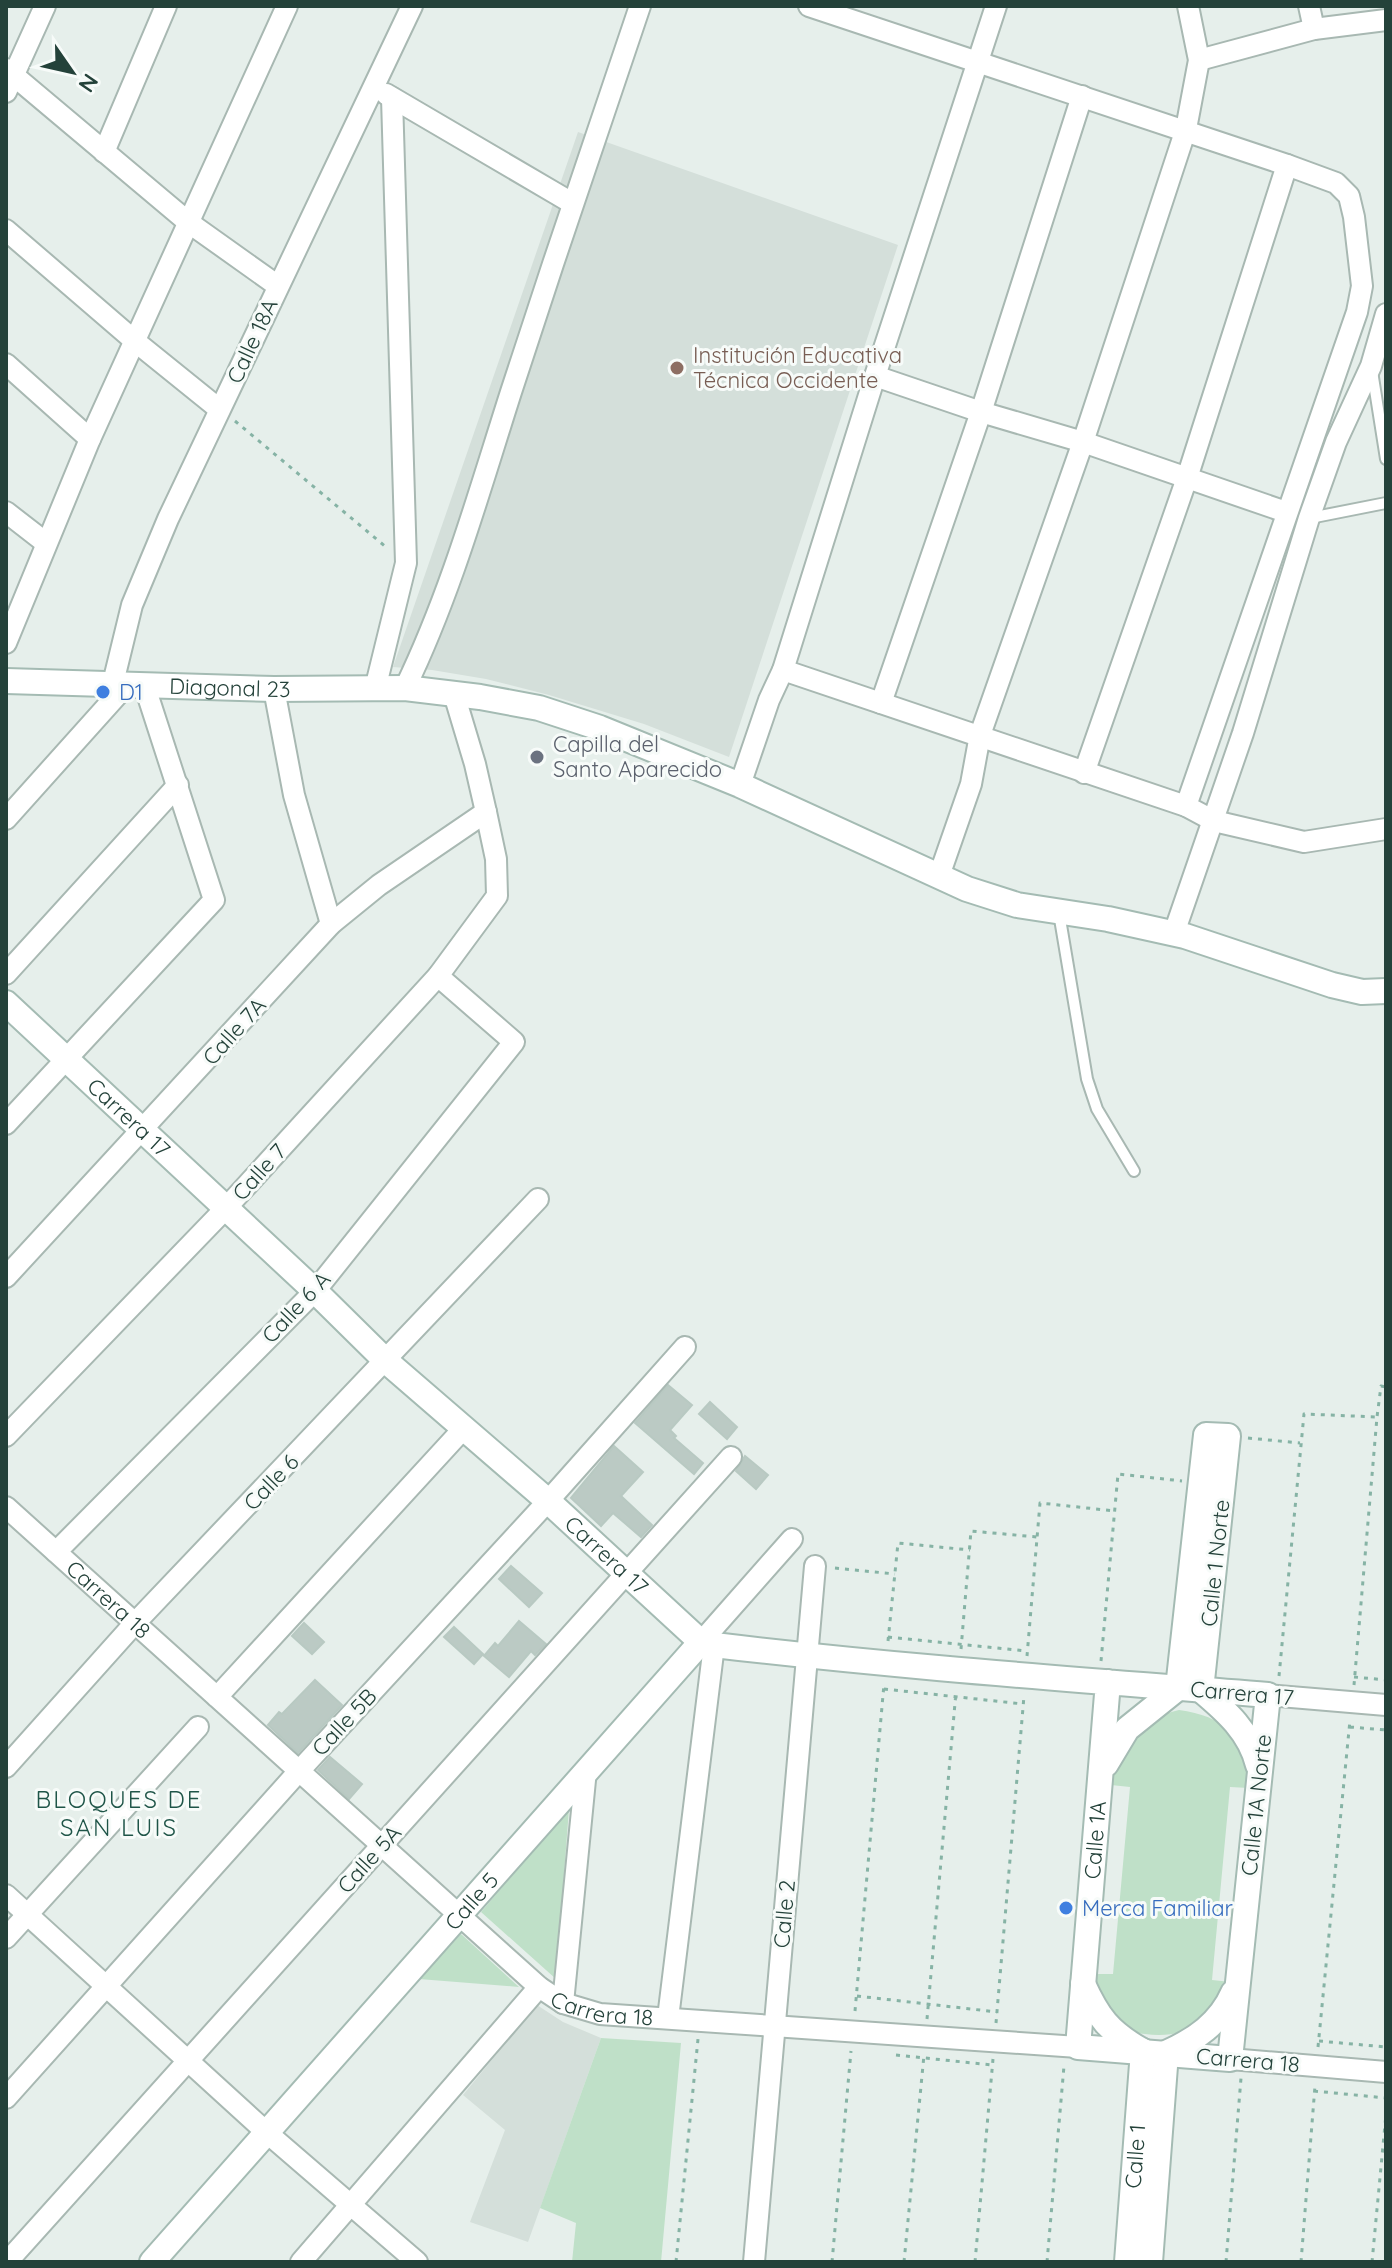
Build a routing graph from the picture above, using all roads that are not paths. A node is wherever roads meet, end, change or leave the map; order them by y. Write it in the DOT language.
graph roads {
  1 [pos="45,6"];
  2 [pos="166,6"];
  3 [pos="287,6"];
  4 [pos="640,6"];
  5 [pos="809,6"];
  6 [pos="996,6"];
  7 [pos="1188,6"];
  8 [pos="1309,6"];
  9 [pos="405,9"];
  10 [pos="1386,20"];
  11 [pos="1314,29"];
  12 [pos="1199,60"];
  13 [pos="978,62"];
  14 [pos="9,79"];
  15 [pos="373,87"];
  16 [pos="1082,96"];
  17 [pos="392,98"];
  18 [pos="1186,129"];
  19 [pos="104,152"];
  20 [pos="1287,165"];
  21 [pos="572,203"];
  22 [pos="188,222"];
  23 [pos="6,230"];
  24 [pos="278,286"];
  25 [pos="1386,314"];
  26 [pos="136,342"];
  27 [pos="6,364"];
  28 [pos="1371,366"];
  29 [pos="875,376"];
  30 [pos="219,409"];
  31 [pos="981,412"];
  32 [pos="90,439"];
  33 [pos="1083,442"];
  34 [pos="1386,459"];
  35 [pos="1187,478"];
  36 [pos="1386,503"];
  37 [pos="6,512"];
  38 [pos="1286,512"];
  39 [pos="1309,518"];
  40 [pos="46,543"];
  41 [pos="6,643"];
  42 [pos="783,670"];
  43 [pos="6,681"];
  44 [pos="128,683"];
  45 [pos="405,688"];
  46 [pos="274,689"];
  47 [pos="375,689"];
  48 [pos="454,694"];
  49 [pos="881,703"];
  50 [pos="980,735"];
  51 [pos="1084,773"];
  52 [pos="178,785"];
  53 [pos="740,785"];
  54 [pos="1186,806"];
  55 [pos="486,812"];
  56 [pos="6,819"];
  57 [pos="1214,821"];
  58 [pos="1386,829"];
  59 [pos="939,876"];
  60 [pos="1058,911"];
  61 [pos="331,924"];
  62 [pos="1174,933"];
  63 [pos="6,974"];
  64 [pos="438,976"];
  65 [pos="1386,991"];
  66 [pos="6,1003"];
  67 [pos="67,1058"];
  68 [pos="6,1124"];
  69 [pos="143,1131"];
  70 [pos="1134,1171"];
  71 [pos="538,1199"];
  72 [pos="226,1208"];
  73 [pos="6,1277"];
  74 [pos="315,1291"];
  75 [pos="685,1347"];
  76 [pos="386,1361"];
  77 [pos="464,1428"];
  78 [pos="6,1436"];
  79 [pos="731,1457"];
  80 [pos="548,1501"];
  81 [pos="6,1507"];
  82 [pos="792,1539"];
  83 [pos="56,1552"];
  84 [pos="815,1566"];
  85 [pos="625,1574"];
  86 [pos="135,1623"];
  87 [pos="707,1644"];
  88 [pos="807,1656"];
  89 [pos="1104,1681"];
  90 [pos="1190,1689"];
  91 [pos="1273,1696"];
  92 [pos="217,1697"];
  93 [pos="1386,1705"];
  94 [pos="198,1727"];
  95 [pos="6,1767"];
  96 [pos="586,1770"];
  97 [pos="299,1771"];
  98 [pos="1260,1772"];
  99 [pos="1101,1773"];
  100 [pos="380,1846"];
  101 [pos="6,1895"];
  102 [pos="28,1914"];
  103 [pos="458,1915"];
  104 [pos="6,1938"];
  105 [pos="1238,1979"];
  106 [pos="1083,1984"];
  107 [pos="107,1986"];
  108 [pos="539,1987"];
  109 [pos="563,2003"];
  110 [pos="668,2018"];
  111 [pos="775,2024"];
  112 [pos="1072,2046"];
  113 [pos="1155,2052"];
  114 [pos="1236,2059"];
  115 [pos="188,2061"];
  116 [pos="1386,2072"];
  117 [pos="6,2098"];
  118 [pos="265,2131"];
  119 [pos="351,2204"];
  120 [pos="7,2262"];
  121 [pos="152,2262"];
  122 [pos="301,2262"];
  123 [pos="417,2262"];
  124 [pos="754,2262"];
  125 [pos="1127,2262"];
  126 [pos="1150,2262"];
  1 -- 14 [label="street"];
  2 -- 19 [label="street"];
  3 -- 22 [label="street"];
  4 -- 21 [label="street"];
  5 -- 13 [label="street"];
  6 -- 13 [label="street"];
  7 -- 12 [label="street"];
  8 -- 11 [label="street"];
  9 -- 15 [label="street, Calle 18A"];
  10 -- 11 [label="street"];
  11 -- 12 [label="street"];
  12 -- 18 [label="street"];
  13 -- 16 [label="street"];
  13 -- 29 [label="street"];
  14 -- 19 [label="street"];
  15 -- 17 [label="street"];
  15 -- 24 [label="street, Calle 18A"];
  16 -- 18 [label="street"];
  16 -- 31 [label="street"];
  17 -- 21 [label="street"];
  17 -- 47 [label="street"];
  18 -- 20 [label="street"];
  18 -- 33 [label="street"];
  19 -- 22 [label="street"];
  20 -- 35 [label="street"];
  20 -- 38 [label="street"];
  21 -- 45 [label="street"];
  22 -- 24 [label="street"];
  22 -- 26 [label="street"];
  23 -- 26 [label="street"];
  24 -- 30 [label="street, Calle 18A"];
  25 -- 28 [label="street"];
  26 -- 30 [label="street"];
  26 -- 32 [label="street"];
  27 -- 32 [label="street"];
  28 -- 34 [label="lane"];
  28 -- 39 [label="street"];
  29 -- 31 [label="street"];
  29 -- 42 [label="street"];
  30 -- 44 [label="street, Calle 18A"];
  31 -- 33 [label="street"];
  31 -- 49 [label="street"];
  32 -- 40 [label="street"];
  33 -- 35 [label="street"];
  33 -- 50 [label="street"];
  35 -- 38 [label="street"];
  35 -- 51 [label="street"];
  36 -- 39 [label="lane"];
  37 -- 40 [label="street"];
  38 -- 54 [label="street"];
  39 -- 57 [label="street"];
  40 -- 41 [label="street"];
  42 -- 49 [label="street"];
  42 -- 53 [label="street"];
  43 -- 44 [label="street, Diagonal 23"];
  44 -- 46 [label="street, Diagonal 23"];
  44 -- 52 [label="street"];
  44 -- 56 [label="street"];
  45 -- 47 [label="street, Diagonal 23"];
  45 -- 48 [label="street, Diagonal 23"];
  46 -- 47 [label="street, Diagonal 23"];
  46 -- 61 [label="street"];
  48 -- 53 [label="street, Diagonal 23"];
  48 -- 55 [label="street"];
  49 -- 50 [label="street"];
  50 -- 51 [label="street"];
  50 -- 59 [label="street"];
  51 -- 54 [label="street"];
  52 -- 63 [label="street"];
  52 -- 67 [label="street"];
  53 -- 59 [label="street, Diagonal 23"];
  54 -- 57 [label="street"];
  55 -- 61 [label="street, Calle 7A"];
  55 -- 64 [label="street, Calle 7"];
  57 -- 58 [label="street"];
  57 -- 62 [label="street"];
  59 -- 60 [label="street, Diagonal 23"];
  60 -- 62 [label="street, Diagonal 23"];
  60 -- 70 [label="lane"];
  61 -- 69 [label="street, Calle 7A"];
  62 -- 65 [label="street, Diagonal 23"];
  64 -- 72 [label="street, Calle 7"];
  64 -- 74 [label="street, Calle 6 A"];
  66 -- 67 [label="street, Carrera 17"];
  67 -- 68 [label="street"];
  67 -- 69 [label="street, Carrera 17"];
  69 -- 72 [label="street, Carrera 17"];
  69 -- 73 [label="street, Calle 7A"];
  71 -- 76 [label="street, Calle 6"];
  72 -- 74 [label="street, Carrera 17"];
  72 -- 78 [label="street, Calle 7"];
  74 -- 76 [label="street, Carrera 17"];
  74 -- 83 [label="street, Calle 6 A"];
  75 -- 80 [label="street, Calle 5B"];
  76 -- 77 [label="street, Carrera 17"];
  76 -- 86 [label="street, Calle 6"];
  77 -- 80 [label="street, Carrera 17"];
  77 -- 92 [label="street"];
  79 -- 85 [label="street, Calle 5A"];
  80 -- 85 [label="street, Carrera 17"];
  80 -- 97 [label="street, Calle 5B"];
  81 -- 83 [label="street, Carrera 18"];
  82 -- 87 [label="street, Calle 5"];
  83 -- 86 [label="street, Carrera 18"];
  84 -- 88 [label="street, Calle 2"];
  85 -- 87 [label="street, Carrera 17"];
  85 -- 100 [label="street, Calle 5A"];
  86 -- 92 [label="street, Carrera 18"];
  86 -- 95 [label="street, Calle 6"];
  87 -- 88 [label="street, Carrera 17"];
  87 -- 96 [label="street, Calle 5"];
  87 -- 110 [label="street"];
  88 -- 89 [label="street, Carrera 17"];
  88 -- 111 [label="street, Calle 2"];
  89 -- 90 [label="street, Carrera 17"];
  89 -- 99 [label="street, Calle 1A"];
  90 -- 90 [label="street, Calle 1 Norte"];
  90 -- 91 [label="street, Carrera 17"];
  90 -- 98 [label="street"];
  90 -- 99 [label="street"];
  91 -- 93 [label="street, Carrera 17"];
  91 -- 98 [label="street, Calle 1A Norte"];
  92 -- 97 [label="street, Carrera 18"];
  94 -- 102 [label="street"];
  96 -- 103 [label="street, Calle 5"];
  96 -- 109 [label="street"];
  97 -- 100 [label="street, Carrera 18"];
  97 -- 107 [label="street, Calle 5B"];
  98 -- 105 [label="street, Calle 1A Norte"];
  99 -- 106 [label="street, Calle 1A"];
  100 -- 103 [label="street, Carrera 18"];
  100 -- 115 [label="street, Calle 5A"];
  101 -- 102 [label="street"];
  102 -- 104 [label="street"];
  102 -- 107 [label="street"];
  103 -- 108 [label="street, Carrera 18"];
  103 -- 118 [label="street, Calle 5"];
  105 -- 113 [label="street"];
  105 -- 114 [label="street, Calle 1A Norte"];
  106 -- 112 [label="street, Calle 1A"];
  106 -- 113 [label="street"];
  107 -- 115 [label="street"];
  107 -- 117 [label="street, Calle 5B"];
  108 -- 109 [label="street, Carrera 18"];
  108 -- 119 [label="street"];
  109 -- 110 [label="street, Carrera 18"];
  110 -- 111 [label="street, Carrera 18"];
  111 -- 112 [label="street, Carrera 18"];
  111 -- 124 [label="street, Calle 2"];
  112 -- 113 [label="street, Carrera 18"];
  113 -- 114 [label="street, Carrera 18"];
  113 -- 125 [label="street, Calle 1"];
  113 -- 126 [label="street"];
  114 -- 116 [label="street, Carrera 18"];
  115 -- 118 [label="street"];
  115 -- 120 [label="street, Calle 5A"];
  118 -- 119 [label="street"];
  118 -- 121 [label="street, Calle 5"];
  119 -- 122 [label="street"];
  119 -- 123 [label="street"];
}
